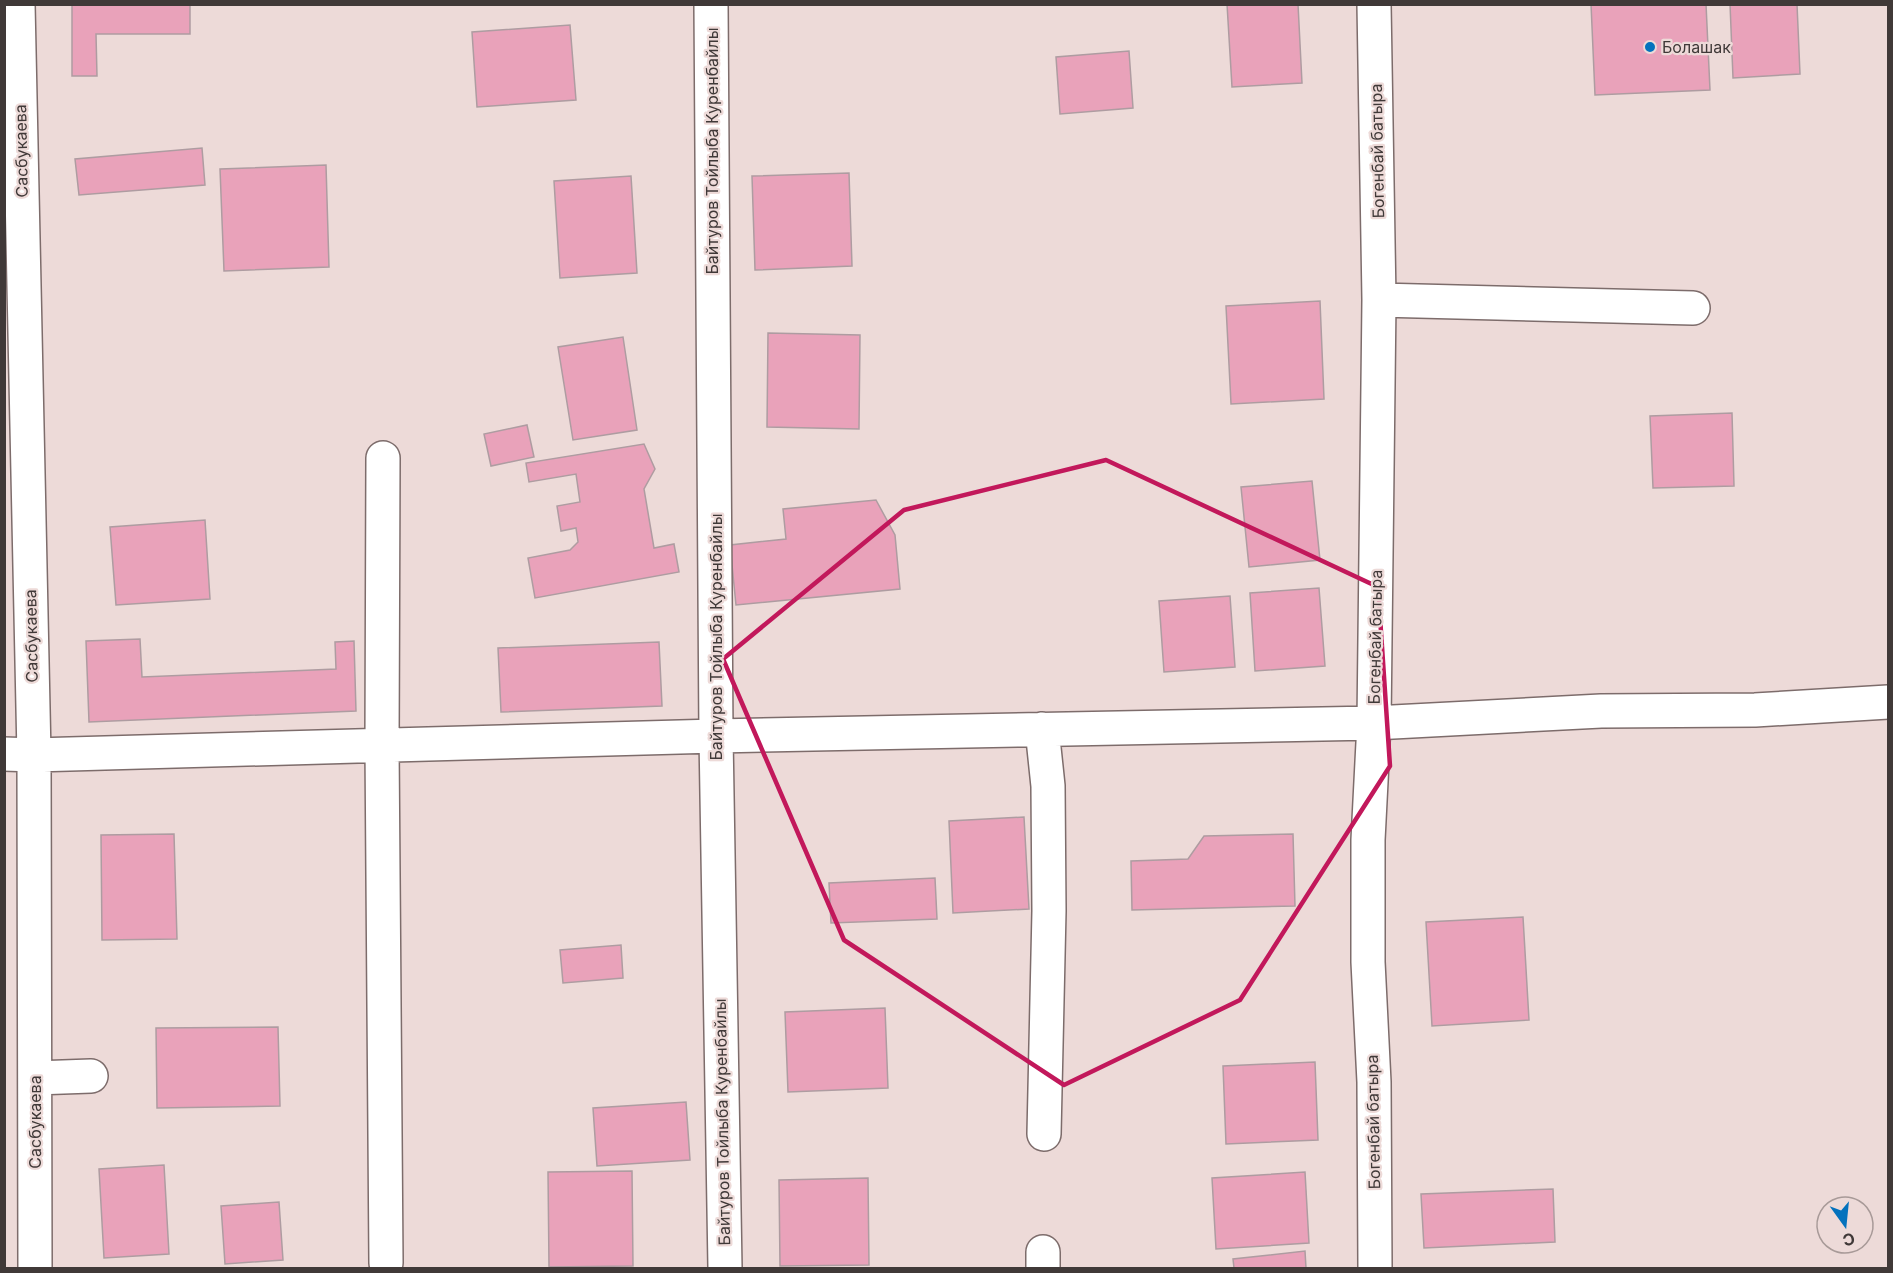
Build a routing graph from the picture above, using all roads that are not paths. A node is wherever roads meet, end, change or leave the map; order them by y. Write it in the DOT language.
graph roads {
  1 [pos="18,4"];
  2 [pos="711,4"];
  3 [pos="1374,4"];
  4 [pos="1379,300"];
  5 [pos="1693,308"];
  6 [pos="383,458"];
  7 [pos="1888,702"];
  8 [pos="1374,723"];
  9 [pos="1042,729"];
  10 [pos="716,736"];
  11 [pos="382,745"];
  12 [pos="19,754"];
  13 [pos="91,1076"];
  14 [pos="35,1078"];
  15 [pos="1044,1134"];
  16 [pos="386,1263"];
  17 [pos="35,1269"];
  18 [pos="725,1269"];
  19 [pos="1375,1269"];
  1 -- 12 [label="street, Сасбукаева"];
  2 -- 10 [label="street, Байтуров Тойлыба Куренбайлы"];
  3 -- 4 [label="street, Богенбай батыра"];
  4 -- 5 [label="street"];
  4 -- 8 [label="street, Богенбай батыра"];
  6 -- 11 [label="street"];
  7 -- 8 [label="street"];
  8 -- 9 [label="street"];
  8 -- 19 [label="street, Богенбай батыра"];
  9 -- 10 [label="street"];
  9 -- 15 [label="street"];
  10 -- 11 [label="street"];
  10 -- 18 [label="street, Байтуров Тойлыба Куренбайлы"];
  11 -- 12 [label="street"];
  11 -- 16 [label="street"];
  12 -- 14 [label="street, Сасбукаева"];
  13 -- 14 [label="street"];
  14 -- 17 [label="street, Сасбукаева"];
}
